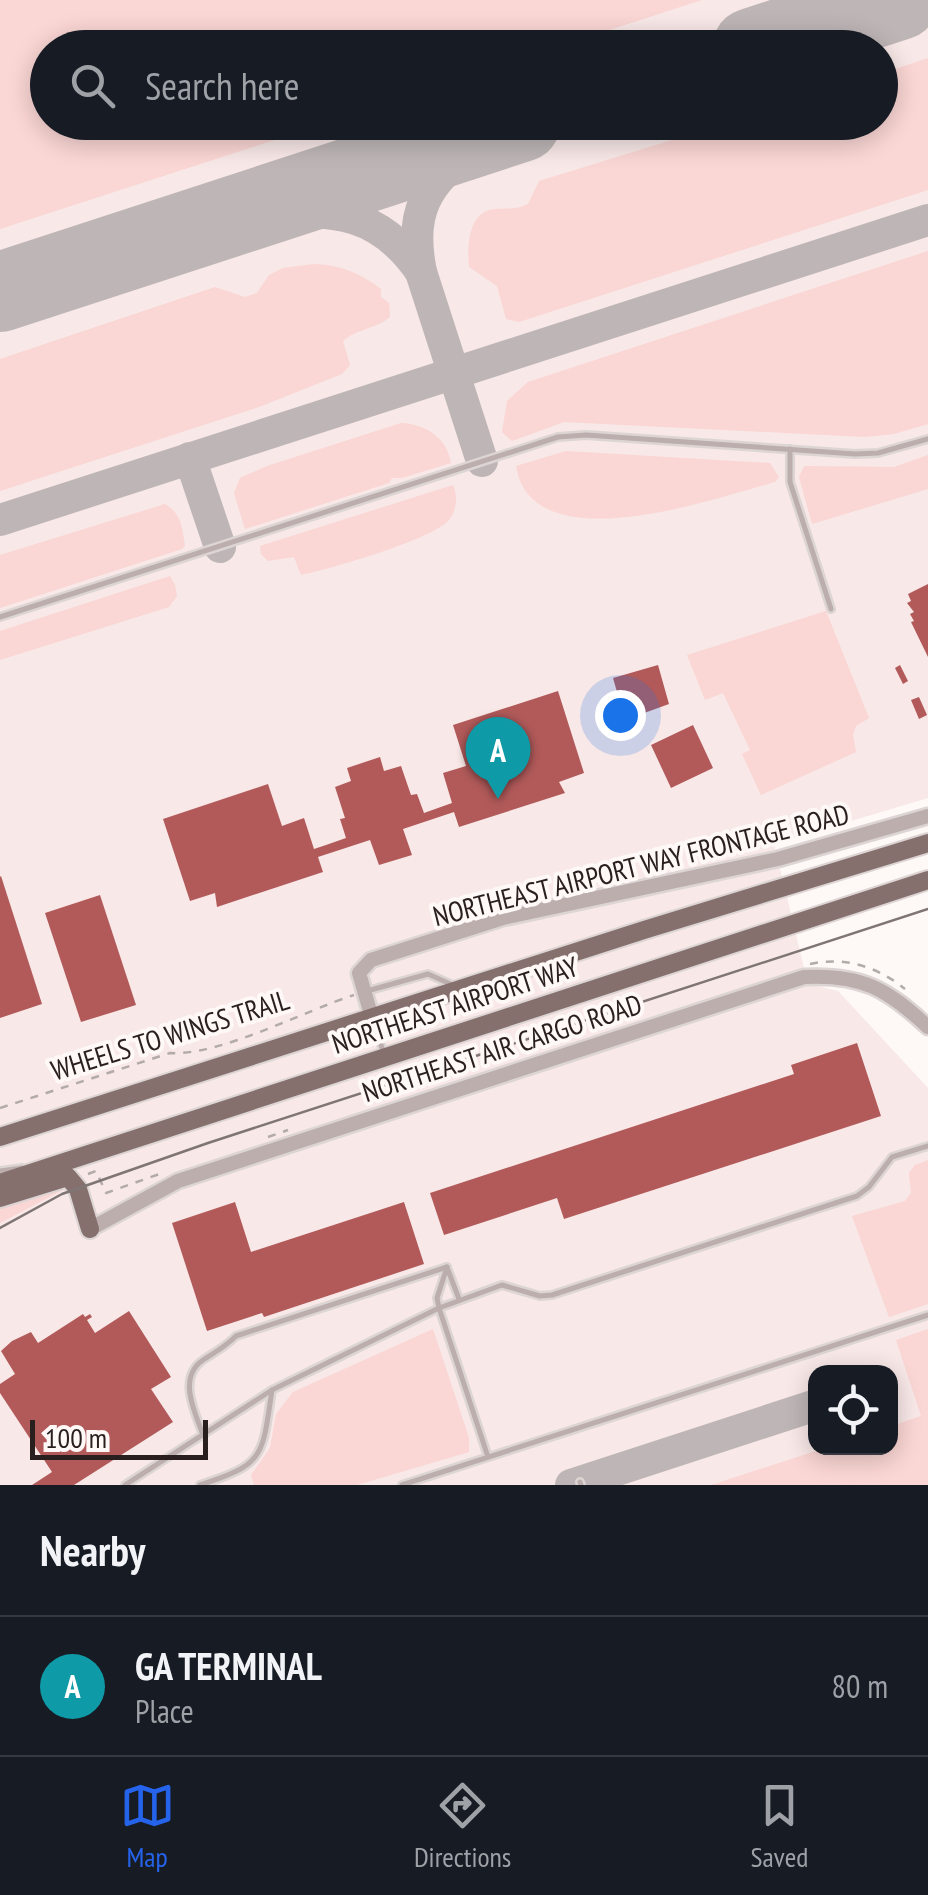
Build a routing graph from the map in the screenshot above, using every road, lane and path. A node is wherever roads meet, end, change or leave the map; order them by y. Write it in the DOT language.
graph roads {
  1 [pos="928,439"];
  2 [pos="790,450"];
  3 [pos="832,609"];
  4 [pos="0,618"];
  5 [pos="928,816"];
  6 [pos="928,843"];
  7 [pos="928,880"];
  8 [pos="462,990"];
  9 [pos="356,994"];
  10 [pos="372,1018"];
  11 [pos="928,1027"];
  12 [pos="385,1058"];
  13 [pos="0,1108"];
  14 [pos="0,1137"];
  15 [pos="928,1146"];
  16 [pos="69,1160"];
  17 [pos="0,1171"];
  18 [pos="93,1172"];
  19 [pos="0,1183"];
  20 [pos="110,1192"];
  21 [pos="0,1198"];
  22 [pos="90,1229"];
  23 [pos="447,1267"];
  24 [pos="458,1299"];
  25 [pos="439,1308"];
  26 [pos="928,1315"];
  27 [pos="272,1390"];
  28 [pos="203,1435"];
  29 [pos="488,1457"];
  30 [pos="125,1485"];
  31 [pos="200,1485"];
  32 [pos="402,1485"];
  1 -- 2 [label="lane"];
  2 -- 3 [label="lane"];
  2 -- 4 [label="lane"];
  5 -- 9 [label="street, NORTHEAST AIRPORT WAY FRONTAGE ROAD"];
  6 -- 8 [label="main road, NORTHEAST AIRPORT WAY"];
  7 -- 12 [label="main road, NORTHEAST AIRPORT WAY"];
  8 -- 9 [label="lane"];
  8 -- 10 [label="main road, NORTHEAST AIRPORT WAY"];
  9 -- 10 [label="street"];
  9 -- 13 [label="path, WHEELS TO WINGS TRAIL"];
  10 -- 12 [label="lane"];
  10 -- 14 [label="main road, NORTHEAST AIRPORT WAY"];
  11 -- 22 [label="street, NORTHEAST AIR CARGO ROAD"];
  12 -- 16 [label="main road, NORTHEAST AIRPORT WAY"];
  15 -- 24 [label="lane"];
  16 -- 17 [label="lane"];
  16 -- 19 [label="main road, NORTHEAST AIRPORT WAY"];
  18 -- 20 [label="path"];
  21 -- 22 [label="main road"];
  23 -- 24 [label="lane"];
  23 -- 25 [label="lane"];
  23 -- 28 [label="lane"];
  24 -- 25 [label="lane"];
  25 -- 27 [label="lane"];
  25 -- 29 [label="lane"];
  26 -- 29 [label="lane"];
  27 -- 28 [label="lane"];
  27 -- 31 [label="lane"];
  28 -- 30 [label="lane"];
  29 -- 32 [label="lane"];
}
